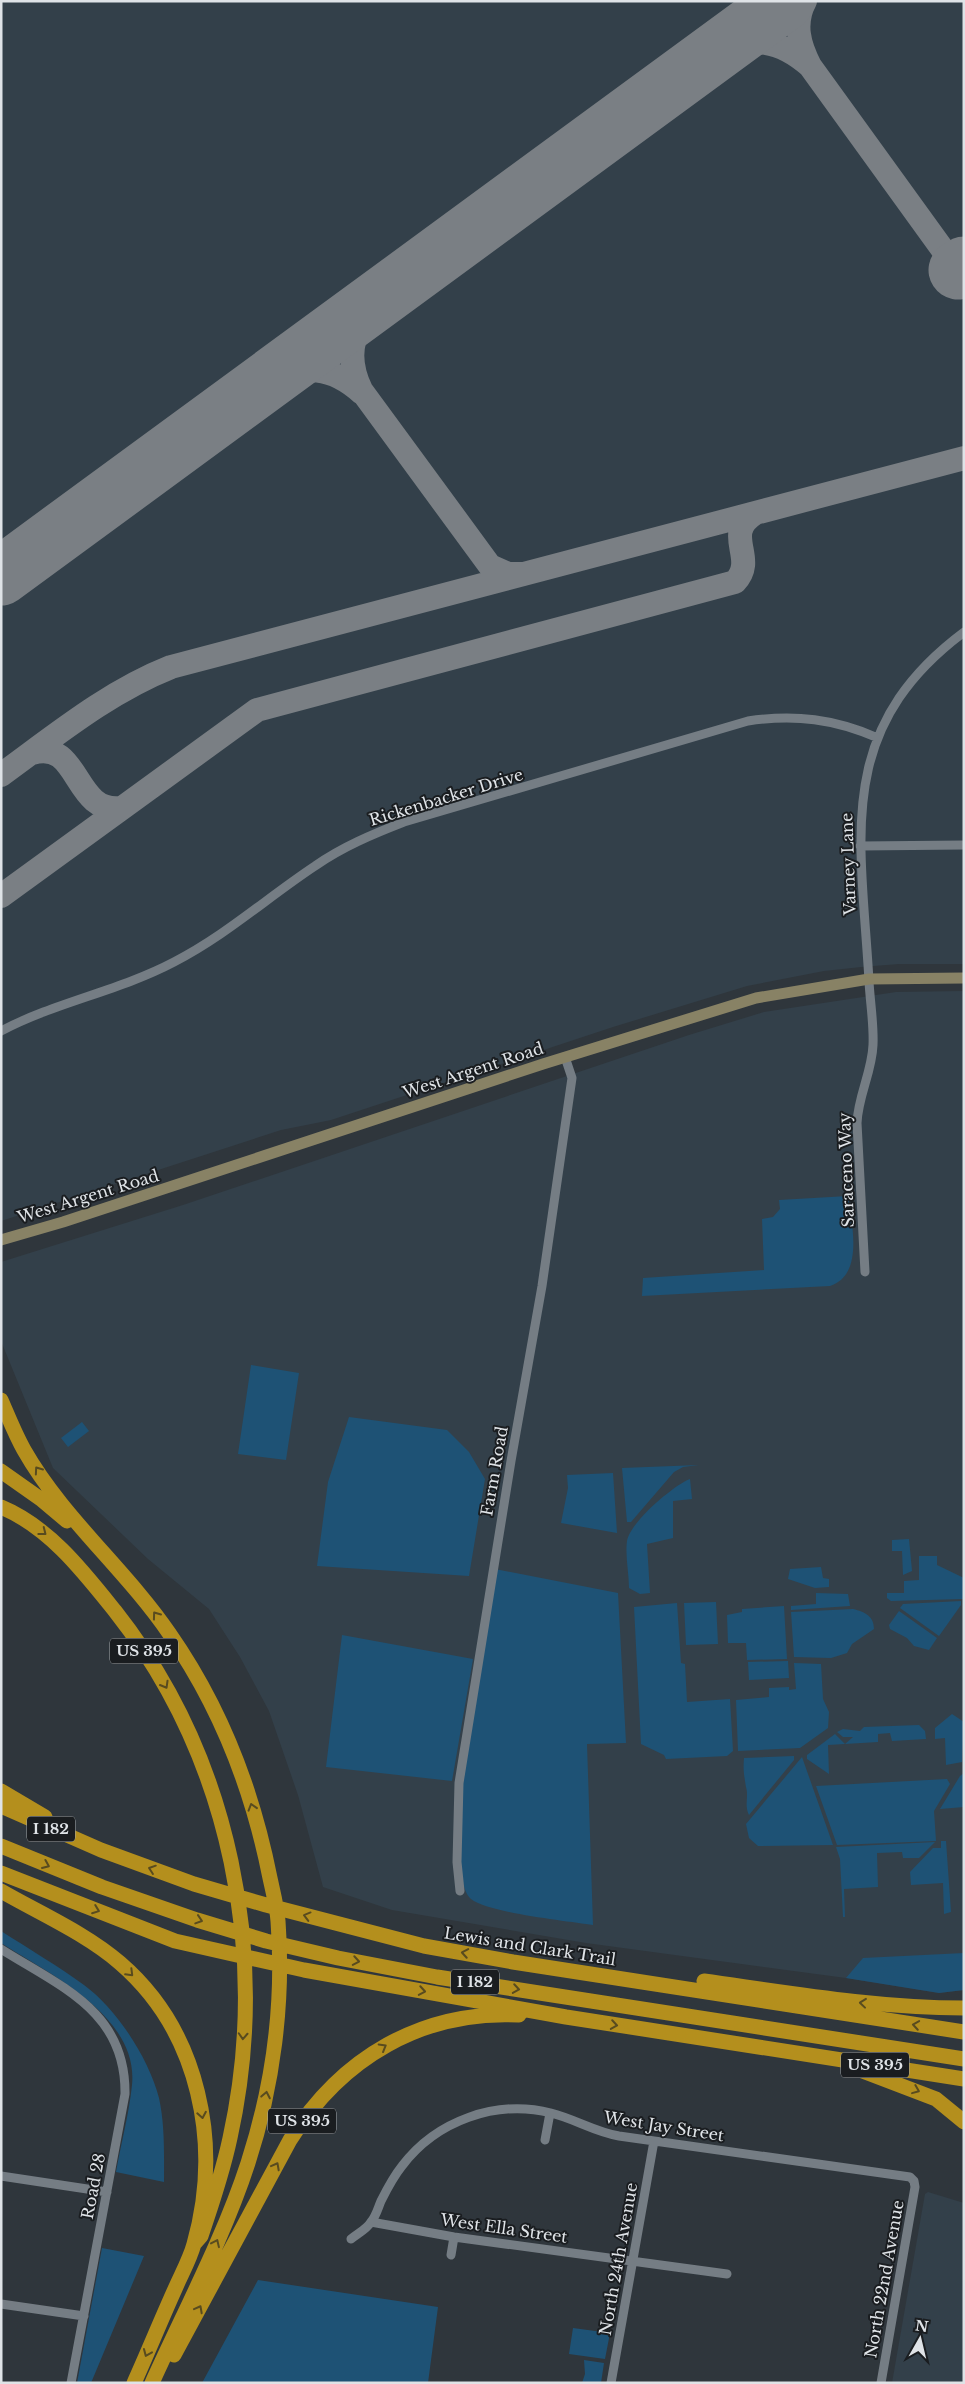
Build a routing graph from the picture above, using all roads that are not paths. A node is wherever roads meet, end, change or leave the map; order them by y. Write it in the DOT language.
graph roads {
  1 [pos="964,632"];
  2 [pos="878,738"];
  3 [pos="964,845"];
  4 [pos="860,846"];
  5 [pos="964,978"];
  6 [pos="869,979"];
  7 [pos="1,1031"];
  8 [pos="565,1057"];
  9 [pos="1,1240"];
  10 [pos="865,1272"];
  11 [pos="1,1400"];
  12 [pos="1,1471"];
  13 [pos="1,1507"];
  14 [pos="113,1562"];
  15 [pos="1,1791"];
  16 [pos="1,1806"];
  17 [pos="1,1846"];
  18 [pos="100,1850"];
  19 [pos="1,1873"];
  20 [pos="1,1891"];
  21 [pos="460,1891"];
  22 [pos="1,1949"];
  23 [pos="513,1962"];
  24 [pos="964,2008"];
  25 [pos="566,2017"];
  26 [pos="964,2032"];
  27 [pos="785,2051"];
  28 [pos="964,2058"];
  29 [pos="964,2079"];
  30 [pos="550,2113"];
  31 [pos="964,2122"];
  32 [pos="545,2140"];
  33 [pos="654,2142"];
  34 [pos="1,2176"];
  35 [pos="914,2181"];
  36 [pos="107,2192"];
  37 [pos="371,2222"];
  38 [pos="454,2237"];
  39 [pos="351,2239"];
  40 [pos="194,2244"];
  41 [pos="451,2255"];
  42 [pos="633,2261"];
  43 [pos="727,2274"];
  44 [pos="1,2304"];
  45 [pos="84,2316"];
  46 [pos="71,2383"];
  47 [pos="134,2383"];
  48 [pos="152,2383"];
  49 [pos="160,2383"];
  50 [pos="611,2383"];
  51 [pos="880,2383"];
  1 -- 2 [label="street, Varney Lane"];
  2 -- 4 [label="street, Varney Lane"];
  2 -- 7 [label="street, Rickenbacker Drive"];
  3 -- 4 [label="street"];
  4 -- 6 [label="street, Varney Lane"];
  5 -- 6 [label="main road, West Argent Road"];
  6 -- 8 [label="main road, West Argent Road"];
  6 -- 10 [label="street, Saraceno Way"];
  8 -- 9 [label="main road, West Argent Road"];
  8 -- 21 [label="street, Farm Road"];
  14 -- 11 [label="highway, one-way"];
  12 -- 14 [label="highway"];
  13 -- 40 [label="highway, US 395, one-way"];
  48 -- 14 [label="highway, one-way"];
  15 -- 18 [label="highway"];
  16 -- 18 [label="highway, I 182"];
  17 -- 28 [label="highway, I 182, one-way"];
  23 -- 18 [label="highway, Lewis and Clark Trail / I 182, one-way"];
  19 -- 25 [label="highway, one-way"];
  20 -- 40 [label="highway, one-way"];
  22 -- 36 [label="street, Road 28"];
  24 -- 23 [label="highway, one-way"];
  26 -- 23 [label="highway, Lewis and Clark Trail / I 182, one-way"];
  25 -- 27 [label="highway, US 395, one-way"];
  49 -- 25 [label="highway, US 395, one-way"];
  27 -- 29 [label="highway, US 395"];
  27 -- 31 [label="highway, one-way"];
  30 -- 32 [label="street"];
  30 -- 33 [label="street, West Jay Street"];
  30 -- 37 [label="street, West Jay Street"];
  33 -- 35 [label="street, West Jay Street"];
  33 -- 42 [label="street, North 24th Avenue"];
  34 -- 36 [label="street"];
  35 -- 51 [label="street, North 22nd Avenue"];
  36 -- 45 [label="street, Road 28"];
  37 -- 38 [label="street, West Ella Street"];
  37 -- 39 [label="street"];
  38 -- 41 [label="street"];
  38 -- 42 [label="street, West Ella Street"];
  40 -- 47 [label="highway, US 395, one-way"];
  42 -- 43 [label="street, West Ella Street"];
  42 -- 50 [label="street, North 24th Avenue"];
  44 -- 45 [label="street"];
  45 -- 46 [label="street, Road 28"];
}
